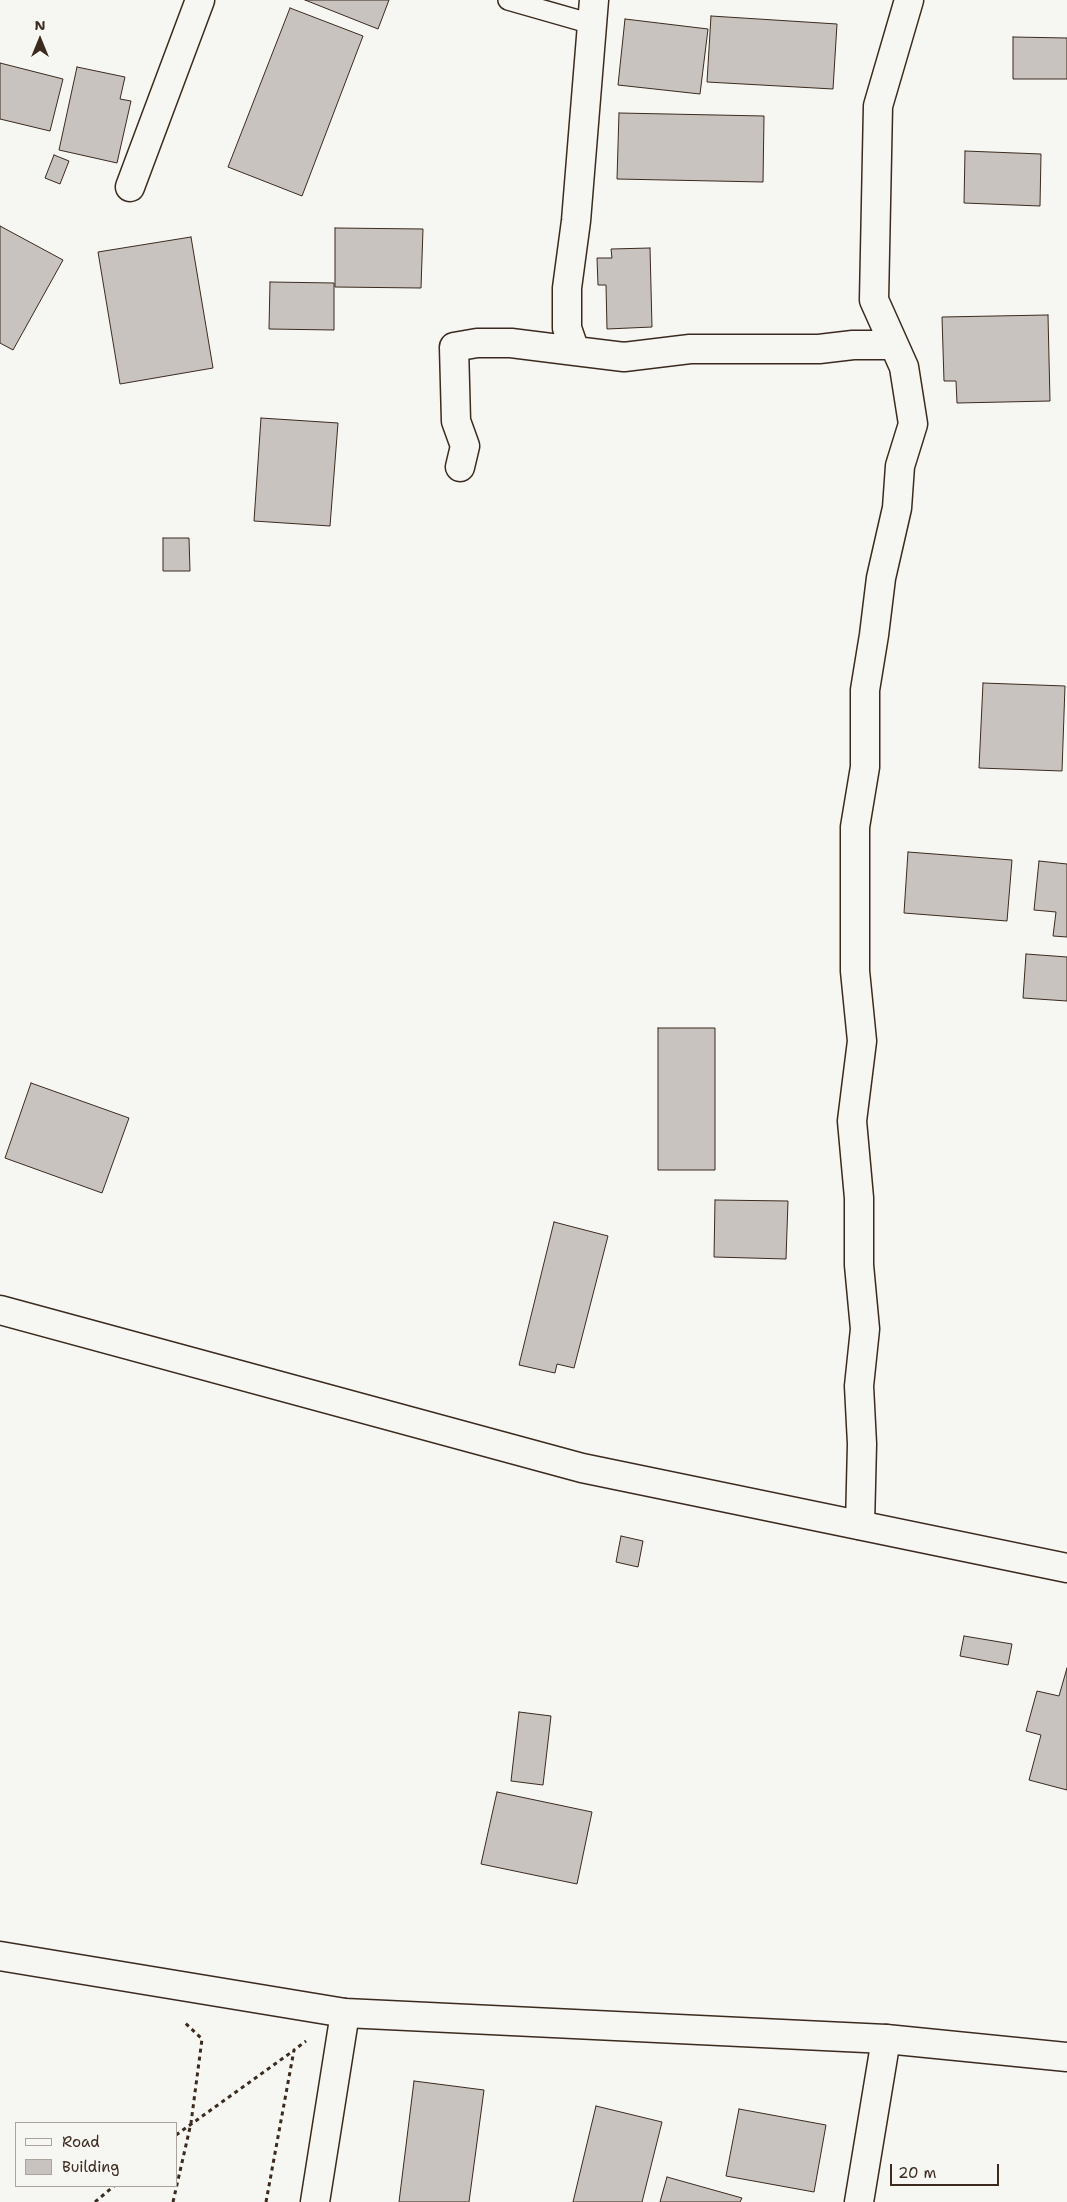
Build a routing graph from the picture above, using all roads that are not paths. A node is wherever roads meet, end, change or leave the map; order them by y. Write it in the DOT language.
graph roads {
  1 [pos="200,0"];
  2 [pos="508,0"];
  3 [pos="909,0"];
  4 [pos="593,12"];
  5 [pos="130,187"];
  6 [pos="894,345"];
  7 [pos="575,351"];
  8 [pos="460,467"];
  9 [pos="0,1310"];
  10 [pos="860,1525"];
  11 [pos="1067,1568"];
  12 [pos="0,1956"];
  13 [pos="345,2013"];
  14 [pos="886,2038"];
  15 [pos="1067,2057"];
  16 [pos="315,2202"];
  17 [pos="859,2202"];
  1 -- 5 [label="street"];
  2 -- 4 [label="lane"];
  3 -- 6 [label="street"];
  4 -- 7 [label="street"];
  6 -- 7 [label="street"];
  6 -- 10 [label="street"];
  7 -- 8 [label="street"];
  9 -- 10 [label="street"];
  10 -- 11 [label="street"];
  12 -- 13 [label="street"];
  13 -- 14 [label="street"];
  13 -- 16 [label="street"];
  14 -- 15 [label="street"];
  14 -- 17 [label="street"];
}
